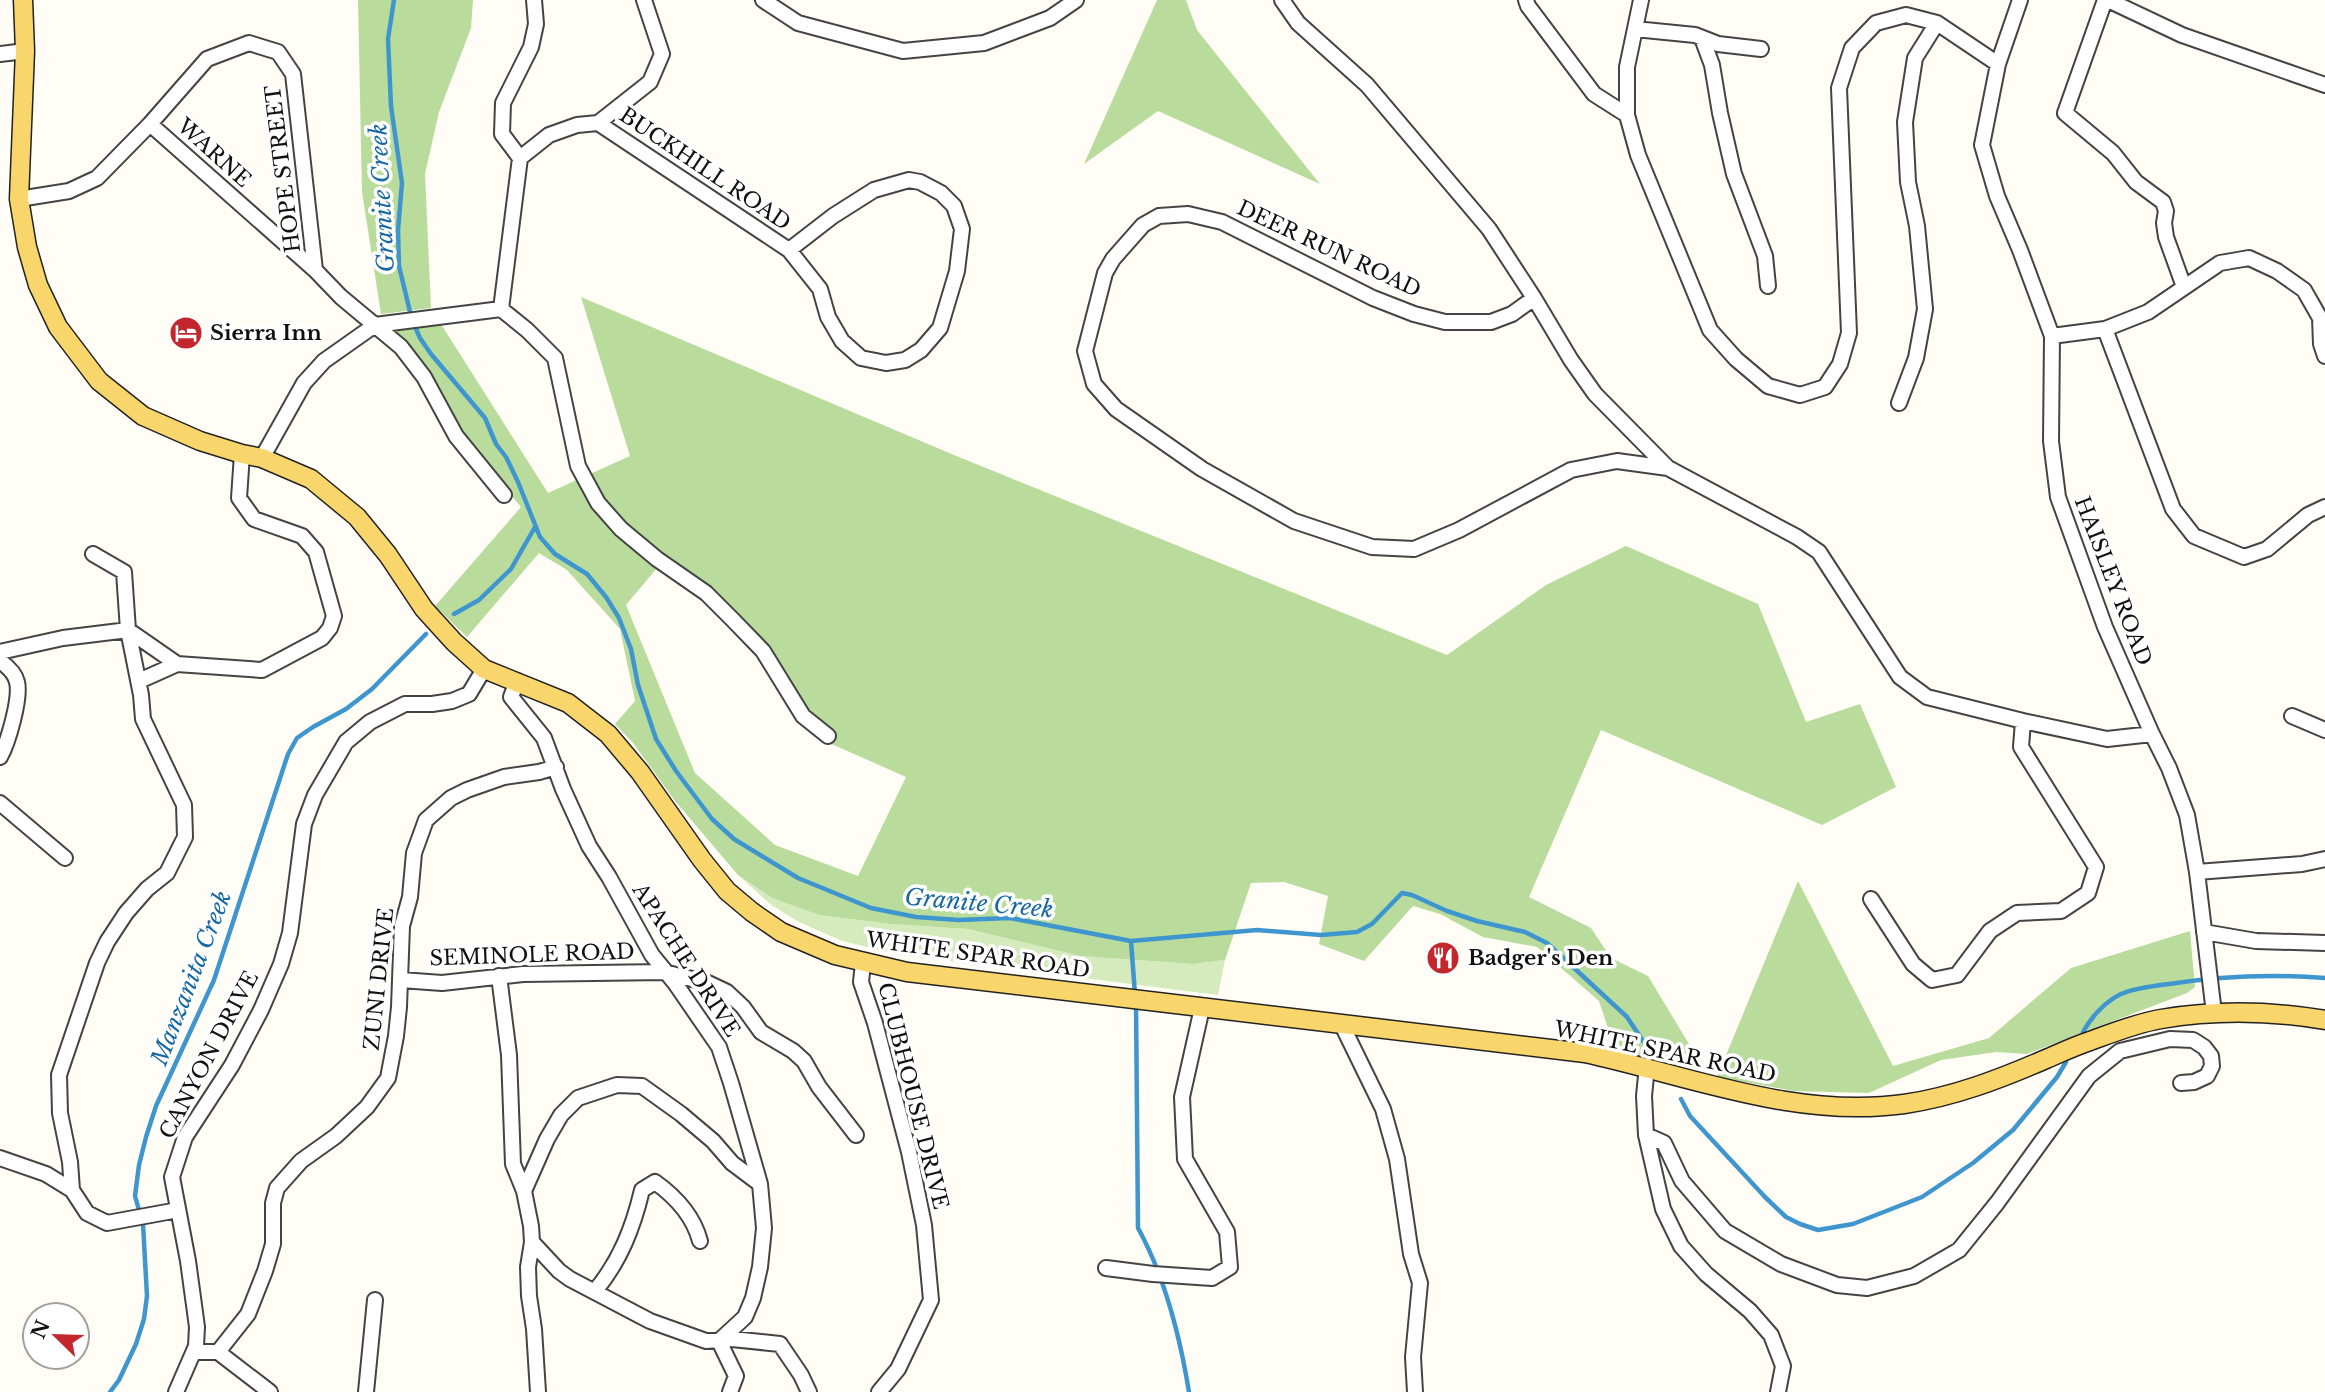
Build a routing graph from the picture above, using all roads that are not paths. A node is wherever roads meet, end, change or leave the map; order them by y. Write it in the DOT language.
graph roads {
  1 [pos="23,0"];
  2 [pos="534,0"];
  3 [pos="644,0"];
  4 [pos="763,0"];
  5 [pos="1076,0"];
  6 [pos="1282,0"];
  7 [pos="1526,0"];
  8 [pos="1641,0"];
  9 [pos="2020,0"];
  10 [pos="2107,0"];
  11 [pos="1937,23"];
  12 [pos="1635,29"];
  13 [pos="1702,38"];
  14 [pos="1761,49"];
  15 [pos="25,51"];
  16 [pos="0,54"];
  17 [pos="1998,64"];
  18 [pos="2325,85"];
  19 [pos="1627,115"];
  20 [pos="150,124"];
  21 [pos="598,124"];
  22 [pos="520,158"];
  23 [pos="19,199"];
  24 [pos="789,250"];
  25 [pos="315,270"];
  26 [pos="1768,286"];
  27 [pos="2184,287"];
  28 [pos="1534,298"];
  29 [pos="502,309"];
  30 [pos="375,325"];
  31 [pos="2105,329"];
  32 [pos="2052,336"];
  33 [pos="2325,356"];
  34 [pos="1899,403"];
  35 [pos="242,454"];
  36 [pos="262,458"];
  37 [pos="1668,468"];
  38 [pos="504,495"];
  39 [pos="2325,507"];
  40 [pos="93,554"];
  41 [pos="128,630"];
  42 [pos="0,652"];
  43 [pos="0,661"];
  44 [pos="177,664"];
  45 [pos="484,669"];
  46 [pos="139,681"];
  47 [pos="517,681"];
  48 [pos="2292,716"];
  49 [pos="2023,721"];
  50 [pos="2325,730"];
  51 [pos="2152,734"];
  52 [pos="828,736"];
  53 [pos="0,757"];
  54 [pos="556,767"];
  55 [pos="0,803"];
  56 [pos="65,858"];
  57 [pos="2325,859"];
  58 [pos="2197,872"];
  59 [pos="1871,900"];
  60 [pos="2204,932"];
  61 [pos="2325,943"];
  62 [pos="863,963"];
  63 [pos="664,972"];
  64 [pos="499,976"];
  65 [pos="401,980"];
  66 [pos="1202,1009"];
  67 [pos="2214,1013"];
  68 [pos="2325,1020"];
  69 [pos="1341,1023"];
  70 [pos="1647,1066"];
  71 [pos="2181,1083"];
  72 [pos="856,1135"];
  73 [pos="1646,1135"];
  74 [pos="0,1158"];
  75 [pos="760,1184"];
  76 [pos="72,1190"];
  77 [pos="524,1191"];
  78 [pos="178,1210"];
  79 [pos="700,1241"];
  80 [pos="532,1242"];
  81 [pos="1106,1268"];
  82 [pos="595,1291"];
  83 [pos="375,1300"];
  84 [pos="719,1341"];
  85 [pos="194,1352"];
  86 [pos="218,1352"];
  87 [pos="176,1392"];
  88 [pos="270,1392"];
  89 [pos="366,1392"];
  90 [pos="538,1392"];
  91 [pos="730,1392"];
  92 [pos="809,1392"];
  93 [pos="879,1392"];
  94 [pos="1415,1392"];
  95 [pos="1778,1392"];
  1 -- 15 [label="main road, WHITE SPAR ROAD"];
  2 -- 22 [label="street"];
  3 -- 21 [label="street"];
  4 -- 5 [label="street"];
  6 -- 28 [label="street"];
  7 -- 19 [label="street"];
  8 -- 12 [label="street"];
  9 -- 17 [label="street, HAISLEY ROAD"];
  10 -- 18 [label="street"];
  10 -- 27 [label="street"];
  11 -- 17 [label="street"];
  11 -- 19 [label="street"];
  11 -- 34 [label="street"];
  12 -- 13 [label="street"];
  12 -- 19 [label="street"];
  13 -- 14 [label="street"];
  13 -- 26 [label="street"];
  15 -- 16 [label="street"];
  15 -- 23 [label="main road, WHITE SPAR ROAD"];
  17 -- 32 [label="street, HAISLEY ROAD"];
  20 -- 23 [label="street, HOPE STREET"];
  20 -- 25 [label="street, WARNE"];
  20 -- 25 [label="street, HOPE STREET"];
  21 -- 22 [label="street"];
  21 -- 24 [label="street, BUCKHILL ROAD"];
  22 -- 29 [label="street"];
  23 -- 35 [label="main road, WHITE SPAR ROAD"];
  24 -- 24 [label="street, BUCKHILL ROAD"];
  25 -- 30 [label="street, WARNE"];
  27 -- 31 [label="street"];
  27 -- 33 [label="street"];
  28 -- 37 [label="street"];
  28 -- 37 [label="street, DEER RUN ROAD"];
  29 -- 30 [label="street"];
  29 -- 52 [label="street"];
  30 -- 36 [label="street"];
  30 -- 38 [label="street, WARNE"];
  31 -- 32 [label="street"];
  31 -- 39 [label="street"];
  32 -- 51 [label="street, HAISLEY ROAD"];
  35 -- 36 [label="main road, WHITE SPAR ROAD"];
  35 -- 44 [label="street"];
  36 -- 45 [label="main road, WHITE SPAR ROAD"];
  37 -- 49 [label="street"];
  40 -- 41 [label="street"];
  41 -- 42 [label="street"];
  41 -- 44 [label="street"];
  41 -- 46 [label="street"];
  43 -- 53 [label="street"];
  44 -- 46 [label="street"];
  45 -- 47 [label="main road, WHITE SPAR ROAD"];
  45 -- 78 [label="street, CANYON DRIVE"];
  46 -- 76 [label="street"];
  47 -- 54 [label="street, APACHE DRIVE"];
  47 -- 62 [label="main road, WHITE SPAR ROAD"];
  48 -- 50 [label="street"];
  49 -- 51 [label="street"];
  49 -- 59 [label="street"];
  51 -- 58 [label="street, HAISLEY ROAD"];
  54 -- 63 [label="street, APACHE DRIVE"];
  54 -- 65 [label="street, ZUNI DRIVE"];
  55 -- 56 [label="street"];
  57 -- 58 [label="street"];
  58 -- 60 [label="street, HAISLEY ROAD"];
  60 -- 61 [label="street"];
  60 -- 67 [label="street, HAISLEY ROAD"];
  62 -- 66 [label="main road, WHITE SPAR ROAD"];
  62 -- 93 [label="street, CLUBHOUSE DRIVE"];
  63 -- 64 [label="street, SEMINOLE ROAD"];
  63 -- 72 [label="street, SEMINOLE ROAD"];
  63 -- 75 [label="street, APACHE DRIVE"];
  64 -- 65 [label="street, SEMINOLE ROAD"];
  64 -- 77 [label="street"];
  65 -- 86 [label="street, ZUNI DRIVE"];
  66 -- 69 [label="main road, WHITE SPAR ROAD"];
  66 -- 81 [label="street"];
  67 -- 68 [label="main road, WHITE SPAR ROAD"];
  67 -- 70 [label="main road, WHITE SPAR ROAD"];
  69 -- 70 [label="main road, WHITE SPAR ROAD"];
  69 -- 94 [label="street"];
  70 -- 73 [label="street"];
  71 -- 73 [label="street"];
  73 -- 95 [label="street"];
  74 -- 76 [label="street"];
  75 -- 77 [label="street"];
  75 -- 84 [label="street, APACHE DRIVE"];
  76 -- 78 [label="street"];
  77 -- 80 [label="street"];
  78 -- 85 [label="street, CANYON DRIVE"];
  79 -- 82 [label="street"];
  80 -- 82 [label="street"];
  80 -- 90 [label="street"];
  82 -- 84 [label="street"];
  83 -- 89 [label="street"];
  84 -- 91 [label="street"];
  84 -- 92 [label="street"];
  85 -- 86 [label="street"];
  85 -- 87 [label="street, CANYON DRIVE"];
  86 -- 88 [label="street"];
}
